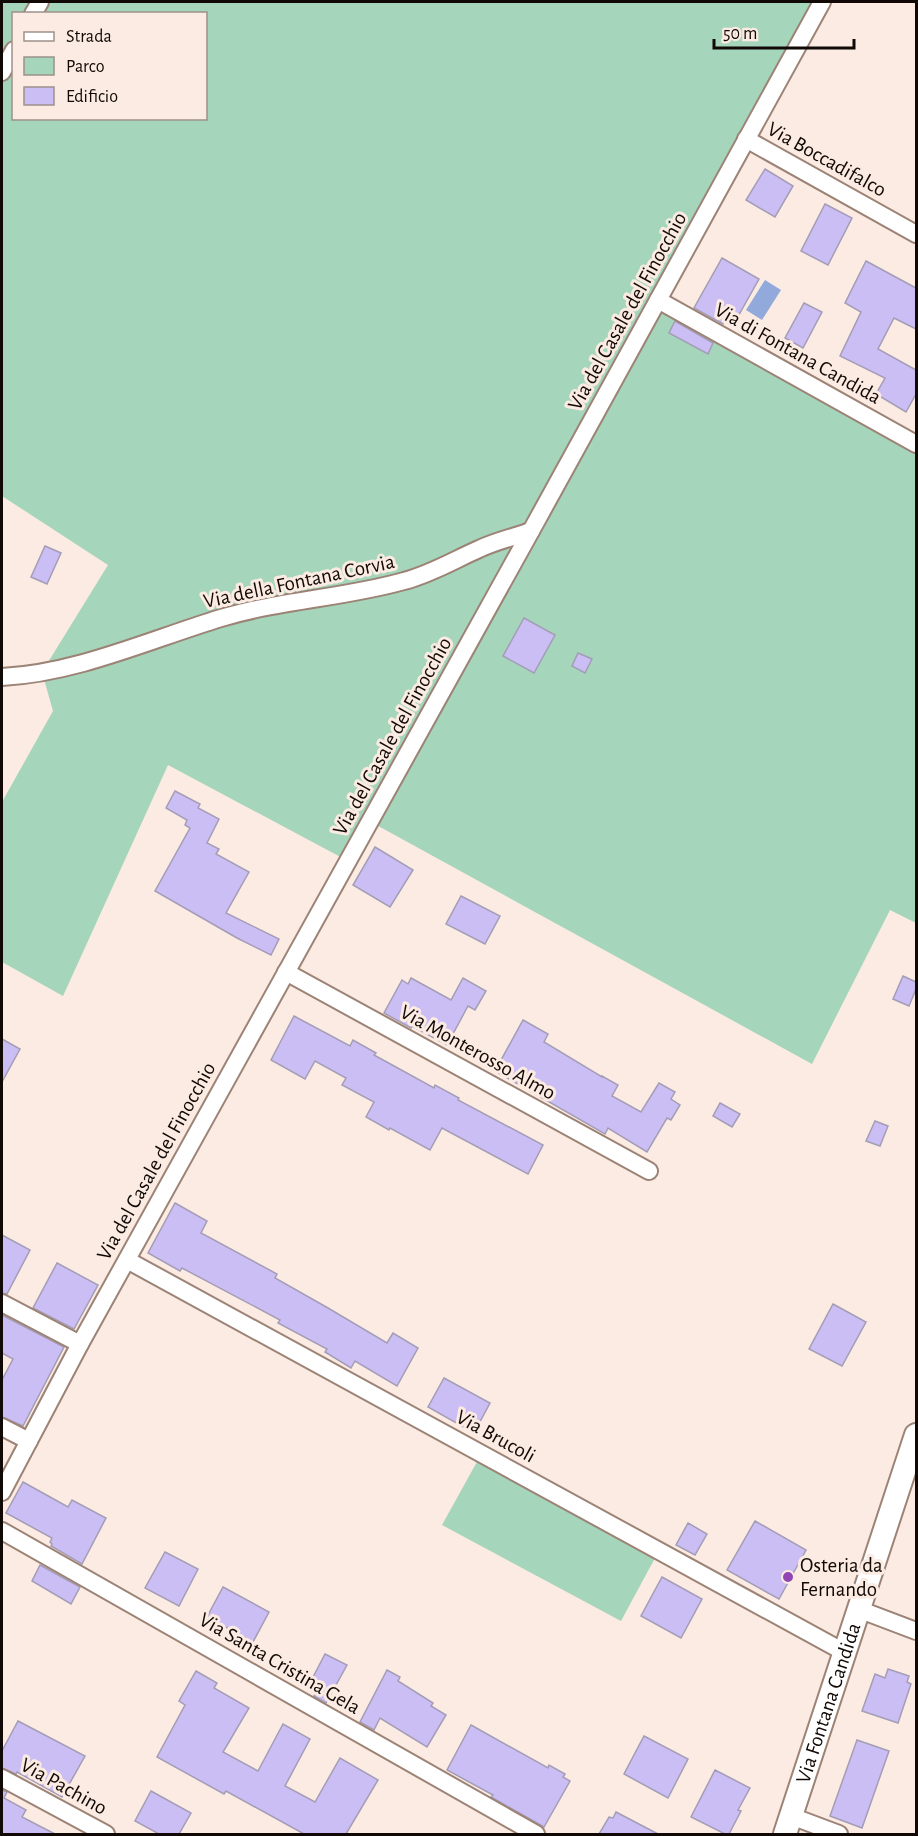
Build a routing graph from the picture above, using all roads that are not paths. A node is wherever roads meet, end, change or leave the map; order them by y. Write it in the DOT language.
graph roads {
  1 [pos="822,2"];
  2 [pos="12,54"];
  3 [pos="2,72"];
  4 [pos="747,140"];
  5 [pos="916,234"];
  6 [pos="658,300"];
  7 [pos="916,444"];
  8 [pos="531,531"];
  9 [pos="2,677"];
  10 [pos="286,972"];
  11 [pos="649,1171"];
  12 [pos="127,1260"];
  13 [pos="2,1303"];
  14 [pos="80,1344"];
  15 [pos="2,1427"];
  16 [pos="916,1435"];
  17 [pos="28,1441"];
  18 [pos="2,1492"];
  19 [pos="2,1532"];
  20 [pos="858,1609"];
  21 [pos="916,1631"];
  22 [pos="844,1652"];
  23 [pos="2,1778"];
  24 [pos="788,1825"];
  25 [pos="106,1834"];
  26 [pos="536,1834"];
  27 [pos="839,1834"];
  1 -- 4 [label="street, Via del Casale del Finocchio"];
  2 -- 3 [label="street"];
  4 -- 5 [label="street, Via Boccadifalco"];
  4 -- 6 [label="street, Via del Casale del Finocchio"];
  6 -- 7 [label="street, Via di Fontana Candida"];
  6 -- 8 [label="street, Via del Casale del Finocchio"];
  8 -- 9 [label="street, Via della Fontana Corvia"];
  8 -- 10 [label="street, Via del Casale del Finocchio"];
  10 -- 11 [label="street, Via Monterosso Almo"];
  10 -- 12 [label="street, Via del Casale del Finocchio"];
  12 -- 14 [label="street, Via del Casale del Finocchio"];
  12 -- 22 [label="street, Via Brucoli"];
  13 -- 14 [label="street"];
  14 -- 17 [label="street, Via del Casale del Finocchio"];
  15 -- 17 [label="street"];
  16 -- 20 [label="main road, Via Fontana Candida"];
  17 -- 18 [label="street, Via del Casale del Finocchio"];
  19 -- 26 [label="street, Via Santa Cristina Gela"];
  20 -- 21 [label="street"];
  20 -- 22 [label="main road, Via Fontana Candida"];
  22 -- 24 [label="main road, Via Fontana Candida"];
  23 -- 25 [label="street, Via Pachino"];
  24 -- 27 [label="street"];
}
